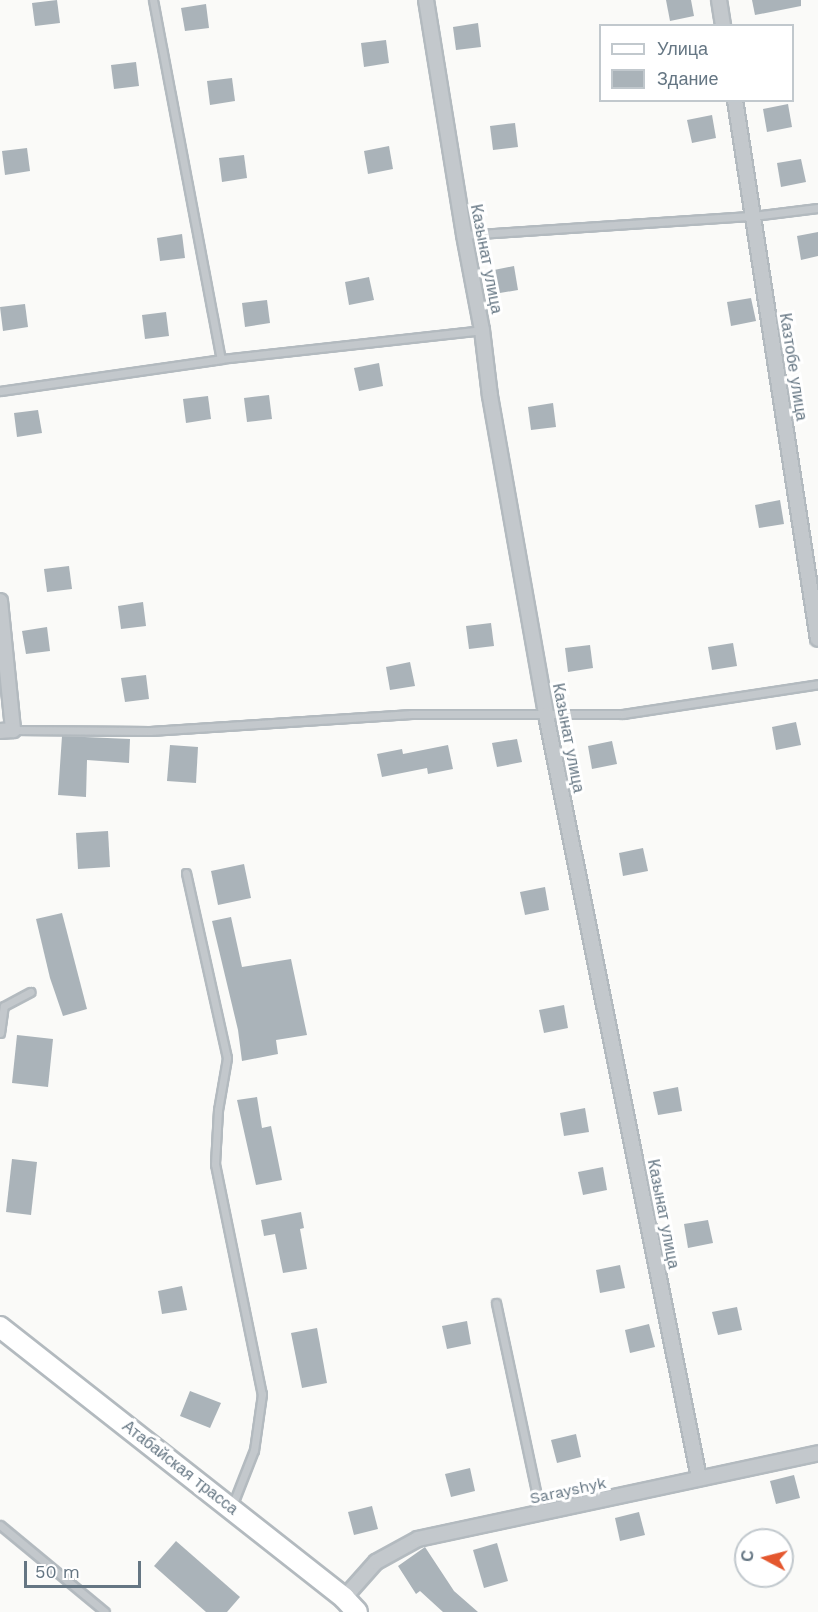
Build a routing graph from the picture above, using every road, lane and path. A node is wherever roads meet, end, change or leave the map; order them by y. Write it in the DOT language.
graph roads {
  1 [pos="153,0"];
  2 [pos="426,0"];
  3 [pos="719,0"];
  4 [pos="723,24"];
  5 [pos="735,102"];
  6 [pos="818,208"];
  7 [pos="753,216"];
  8 [pos="464,235"];
  9 [pos="482,330"];
  10 [pos="221,359"];
  11 [pos="0,391"];
  12 [pos="0,601"];
  13 [pos="818,639"];
  14 [pos="818,684"];
  15 [pos="546,715"];
  16 [pos="6,731"];
  17 [pos="186,873"];
  18 [pos="30,992"];
  19 [pos="0,1033"];
  20 [pos="496,1303"];
  21 [pos="0,1327"];
  22 [pos="818,1453"];
  23 [pos="699,1478"];
  24 [pos="231,1509"];
  25 [pos="541,1514"];
  26 [pos="0,1526"];
  27 [pos="350,1605"];
  28 [pos="105,1612"];
  1 -- 10 [label="lane"];
  2 -- 8 [label="street, Казынат улица"];
  3 -- 4 [label="street"];
  5 -- 7 [label="street, Казтобе улица"];
  6 -- 7 [label="lane"];
  7 -- 8 [label="lane"];
  7 -- 13 [label="street, Казтобе улица"];
  8 -- 9 [label="street, Казынат улица"];
  9 -- 10 [label="lane"];
  9 -- 15 [label="street, Казынат улица"];
  10 -- 11 [label="lane"];
  12 -- 16 [label="street"];
  14 -- 15 [label="lane"];
  15 -- 16 [label="lane"];
  15 -- 23 [label="street, Казынат улица"];
  17 -- 24 [label="lane"];
  18 -- 19 [label="lane"];
  20 -- 25 [label="lane"];
  21 -- 24 [label="main road, Атабайская трасса"];
  22 -- 23 [label="street, Sarayshyk"];
  23 -- 25 [label="street, Sarayshyk"];
  24 -- 27 [label="main road, Атабайская трасса"];
  25 -- 27 [label="street, Sarayshyk"];
  26 -- 28 [label="lane"];
}
